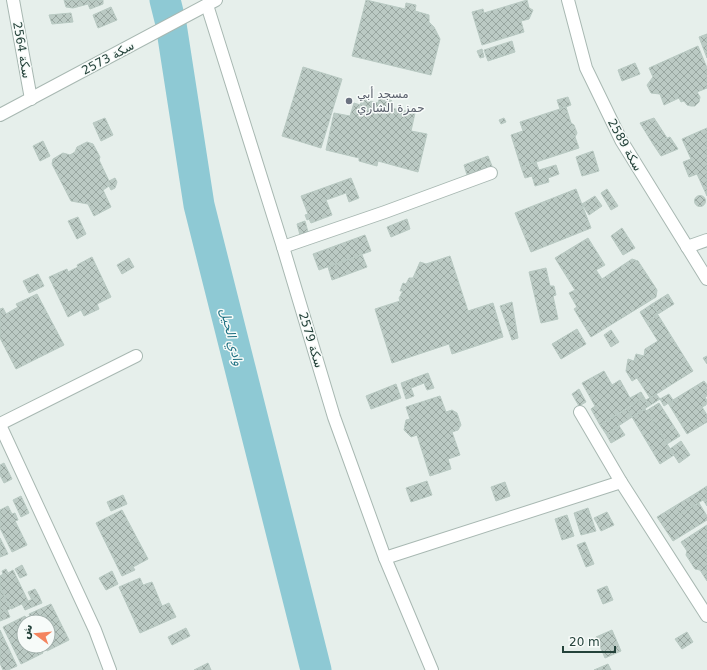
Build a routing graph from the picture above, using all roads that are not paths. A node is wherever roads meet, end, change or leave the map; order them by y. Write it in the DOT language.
graph roads {
  1 [pos="13,0"];
  2 [pos="568,0"];
  3 [pos="211,2"];
  4 [pos="31,100"];
  5 [pos="0,115"];
  6 [pos="490,173"];
  7 [pos="707,240"];
  8 [pos="283,247"];
  9 [pos="687,247"];
  10 [pos="707,279"];
  11 [pos="136,356"];
  12 [pos="580,412"];
  13 [pos="1,430"];
  14 [pos="621,482"];
  15 [pos="385,558"];
  16 [pos="707,616"];
  17 [pos="110,670"];
  18 [pos="432,670"];
  1 -- 4 [label="street, سكة 2564"];
  2 -- 9 [label="street, سكة 2589"];
  3 -- 4 [label="street, سكة 2573"];
  3 -- 8 [label="street, سكة 2579"];
  4 -- 5 [label="street, سكة 2573"];
  6 -- 8 [label="street"];
  7 -- 9 [label="street"];
  8 -- 15 [label="street, سكة 2579"];
  9 -- 10 [label="street, سكة 2589"];
  11 -- 13 [label="street"];
  12 -- 14 [label="street"];
  13 -- 17 [label="street"];
  14 -- 15 [label="street"];
  14 -- 16 [label="street"];
  15 -- 18 [label="street, سكة 2579"];
}
